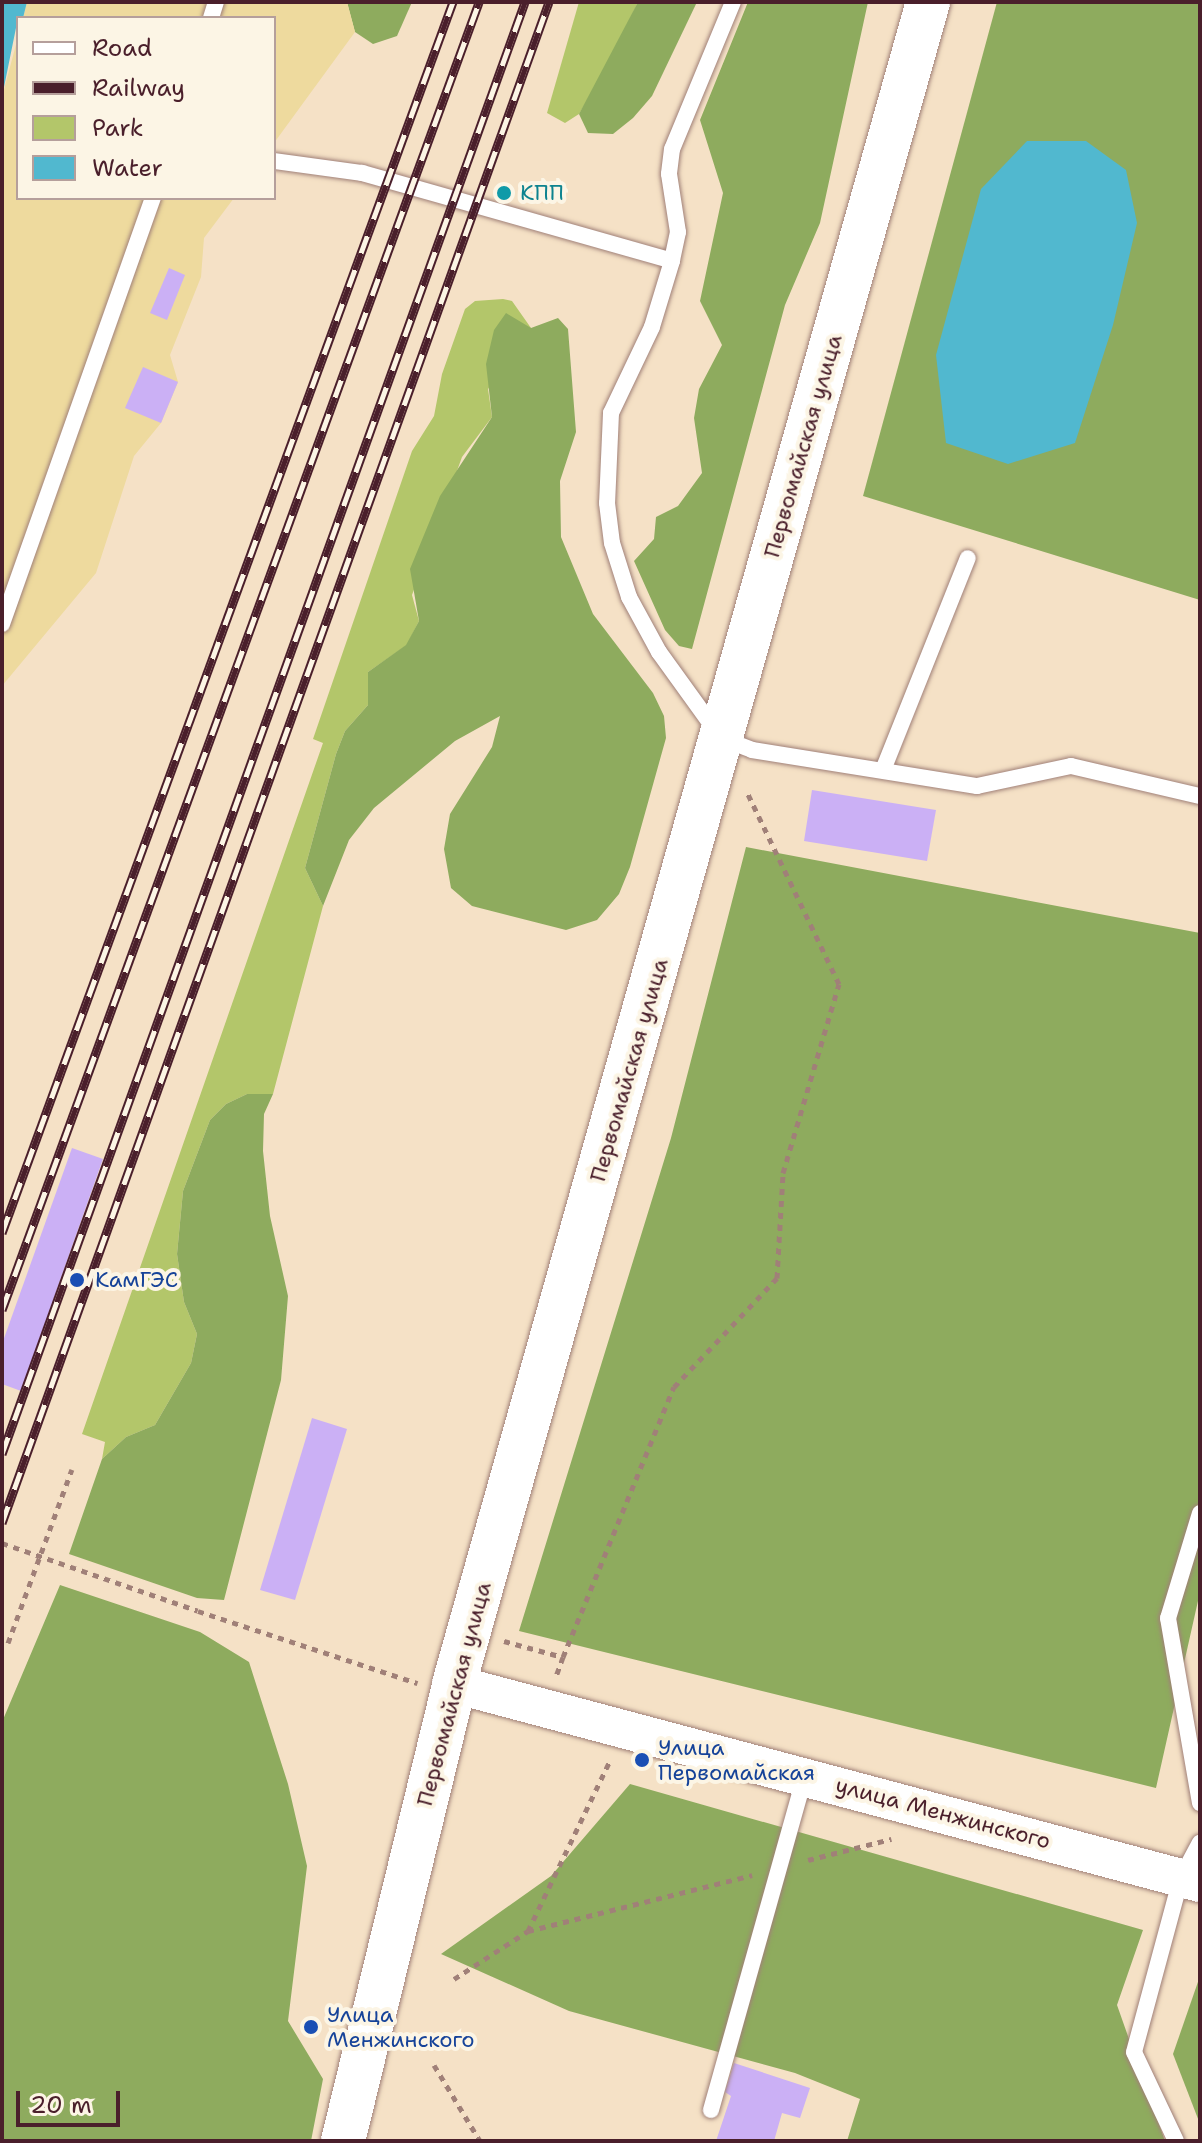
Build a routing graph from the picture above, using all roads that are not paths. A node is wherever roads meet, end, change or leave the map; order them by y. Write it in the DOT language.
graph roads {
  1 [pos="733,2"];
  2 [pos="928,2"];
  3 [pos="276,161"];
  4 [pos="152,200"];
  5 [pos="672,261"];
  6 [pos="968,558"];
  7 [pos="2,624"];
  8 [pos="721,738"];
  9 [pos="883,770"];
  10 [pos="1200,796"];
  11 [pos="1200,1513"];
  12 [pos="436,1684"];
  13 [pos="805,1775"];
  14 [pos="1200,1803"];
  15 [pos="1200,1843"];
  16 [pos="1190,1881"];
  17 [pos="711,2110"];
  18 [pos="343,2141"];
  19 [pos="1176,2141"];
  1 -- 5 [label="lane"];
  2 -- 8 [label="main road, Первомайская улица"];
  3 -- 5 [label="lane"];
  4 -- 7 [label="lane"];
  5 -- 8 [label="lane"];
  6 -- 9 [label="lane"];
  8 -- 9 [label="lane"];
  8 -- 12 [label="main road, Первомайская улица"];
  9 -- 10 [label="lane"];
  11 -- 14 [label="lane"];
  12 -- 13 [label="street, улица Менжинского"];
  12 -- 18 [label="main road, Первомайская улица"];
  13 -- 16 [label="street, улица Менжинского"];
  13 -- 17 [label="lane"];
  15 -- 16 [label="lane"];
  16 -- 19 [label="lane"];
}
